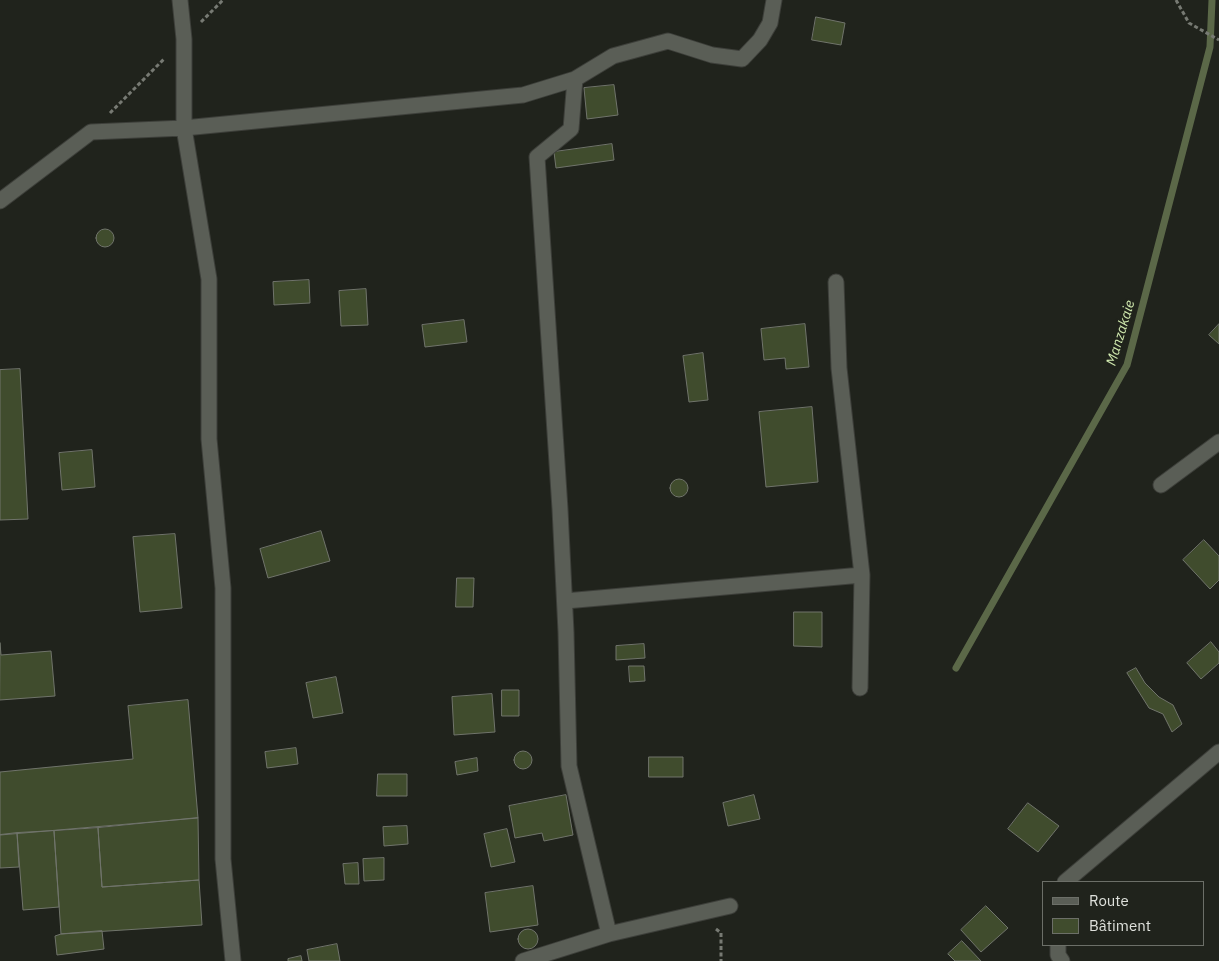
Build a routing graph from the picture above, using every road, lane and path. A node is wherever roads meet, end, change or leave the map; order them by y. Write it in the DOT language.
graph roads {
  1 [pos="180,0"];
  2 [pos="223,0"];
  3 [pos="774,0"];
  4 [pos="1176,0"];
  5 [pos="184,39"];
  6 [pos="1219,40"];
  7 [pos="575,79"];
  8 [pos="184,128"];
  9 [pos="90,132"];
  10 [pos="0,201"];
  11 [pos="836,282"];
  12 [pos="1219,442"];
  13 [pos="1161,485"];
  14 [pos="862,575"];
  15 [pos="565,601"];
  16 [pos="860,688"];
  17 [pos="1219,752"];
  18 [pos="1066,881"];
  19 [pos="730,906"];
  20 [pos="699,913"];
  21 [pos="609,934"];
  22 [pos="1058,946"];
  23 [pos="234,961"];
  24 [pos="523,961"];
  25 [pos="721,961"];
  26 [pos="1062,961"];
  1 -- 5 [label="street"];
  2 -- 5 [label="path"];
  3 -- 7 [label="street"];
  4 -- 6 [label="path"];
  5 -- 8 [label="street"];
  5 -- 9 [label="path"];
  7 -- 8 [label="street"];
  7 -- 15 [label="street"];
  8 -- 9 [label="street"];
  8 -- 23 [label="street"];
  9 -- 10 [label="street"];
  11 -- 14 [label="street"];
  12 -- 13 [label="street"];
  14 -- 15 [label="street"];
  14 -- 16 [label="street"];
  15 -- 21 [label="street"];
  17 -- 18 [label="street"];
  19 -- 20 [label="street"];
  20 -- 21 [label="street"];
  20 -- 25 [label="path"];
  21 -- 24 [label="street"];
  22 -- 26 [label="street"];
}
